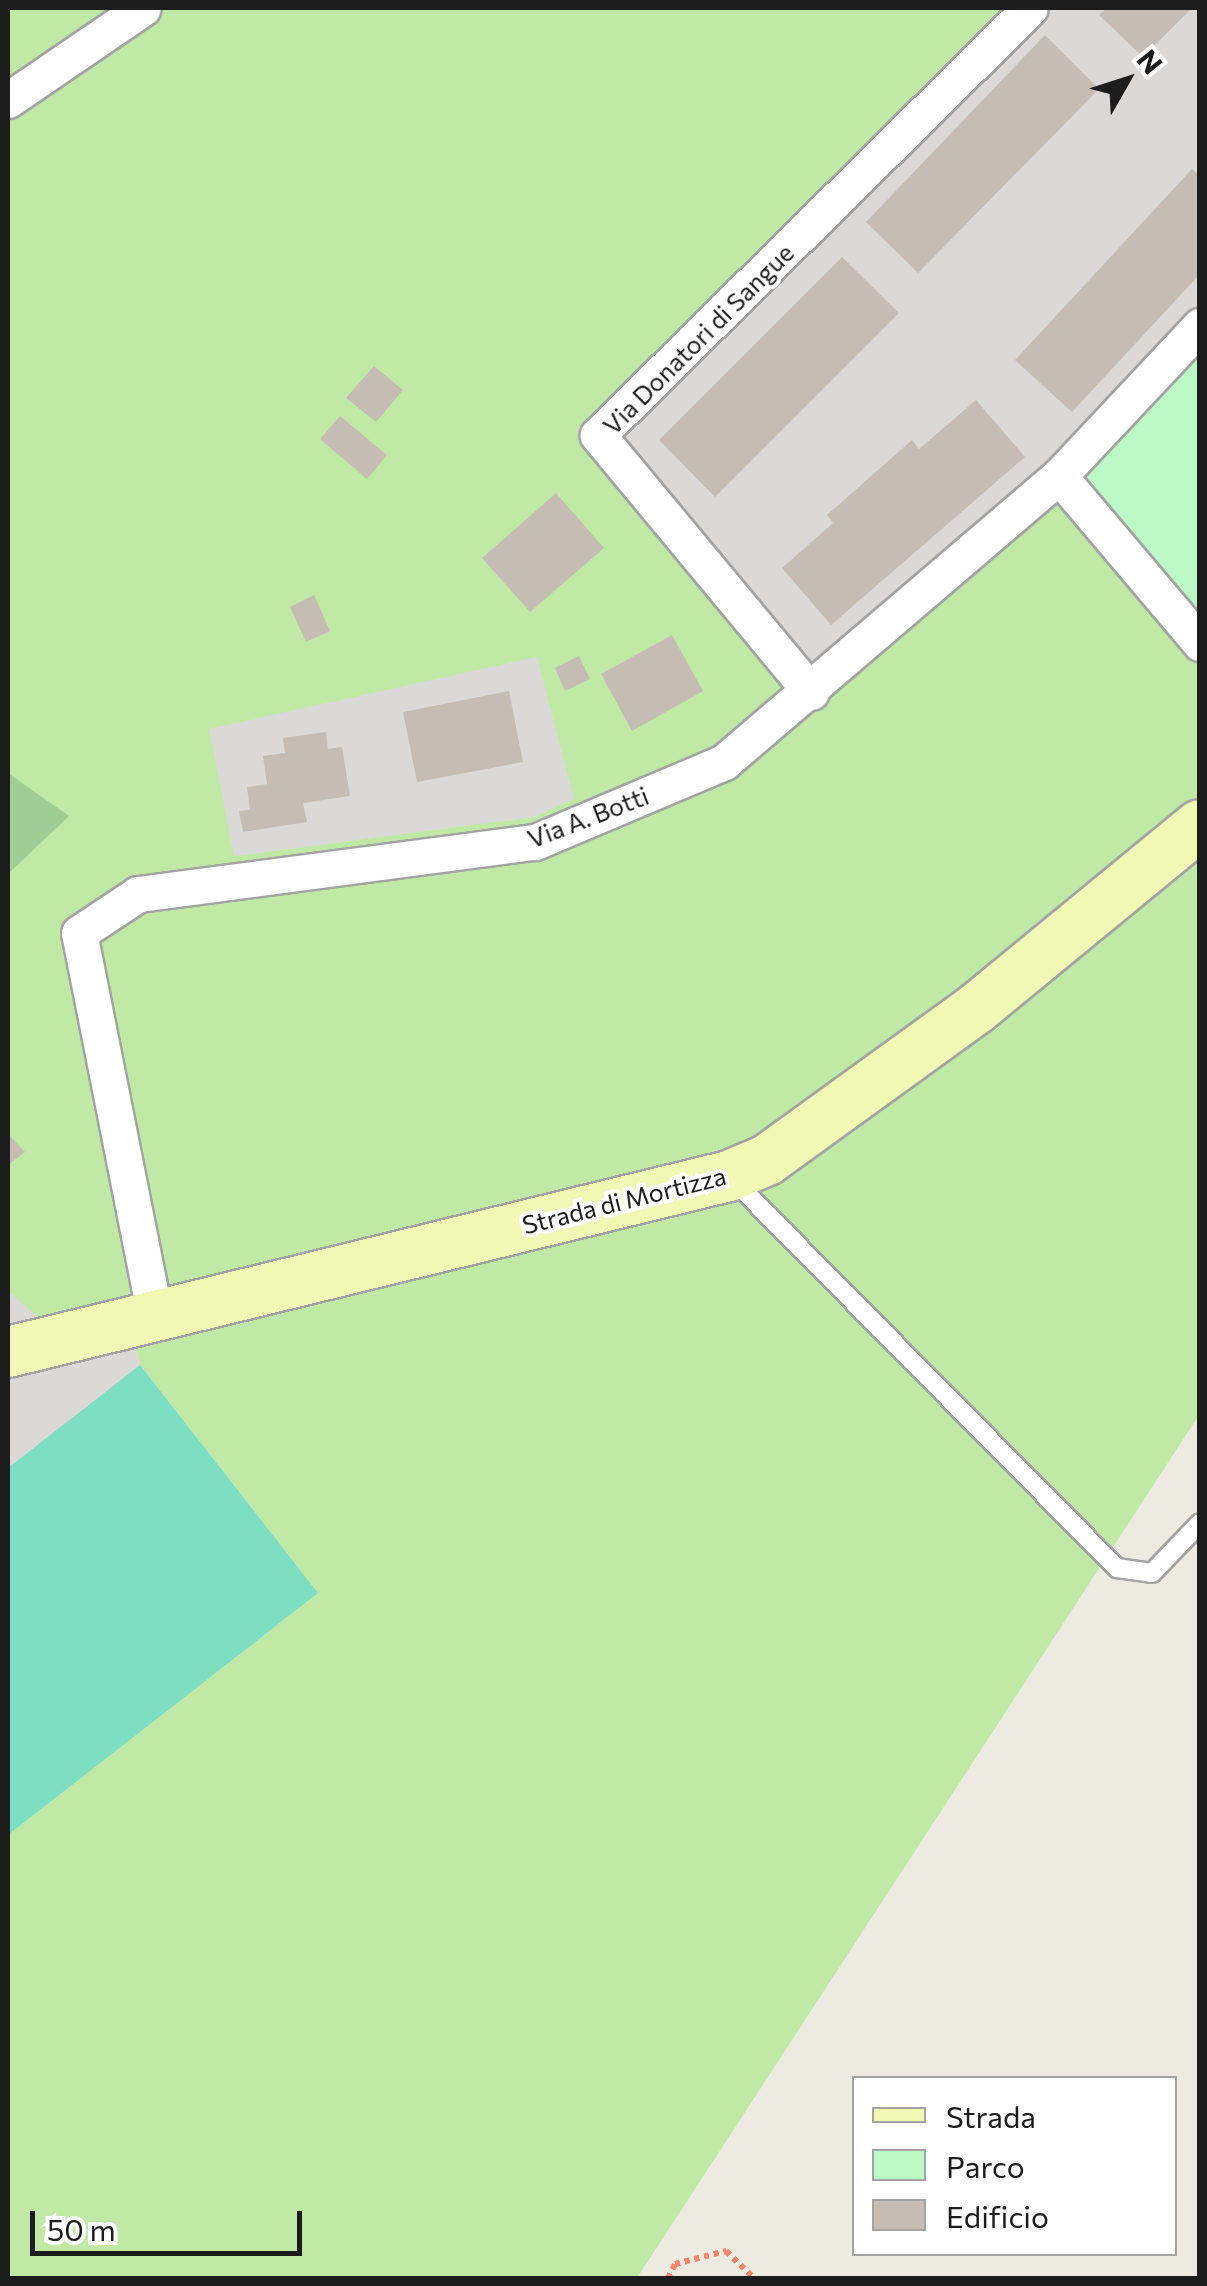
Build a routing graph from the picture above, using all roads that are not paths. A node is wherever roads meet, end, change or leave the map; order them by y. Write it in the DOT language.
graph roads {
  1 [pos="143,8"];
  2 [pos="1030,8"];
  3 [pos="8,100"];
  4 [pos="1200,326"];
  5 [pos="1059,476"];
  6 [pos="1200,643"];
  7 [pos="811,692"];
  8 [pos="1200,825"];
  9 [pos="729,1176"];
  10 [pos="154,1311"];
  11 [pos="8,1352"];
  12 [pos="1200,1523"];
  1 -- 3 [label="street"];
  2 -- 7 [label="street, Via Donatori di Sangue"];
  4 -- 5 [label="street, Via A. Botti"];
  5 -- 6 [label="street"];
  5 -- 7 [label="street, Via A. Botti"];
  7 -- 10 [label="street, Via A. Botti"];
  8 -- 9 [label="street, Strada di Mortizza"];
  9 -- 10 [label="street, Strada di Mortizza"];
  9 -- 12 [label="lane"];
  10 -- 11 [label="street, Strada di Mortizza"];
}
